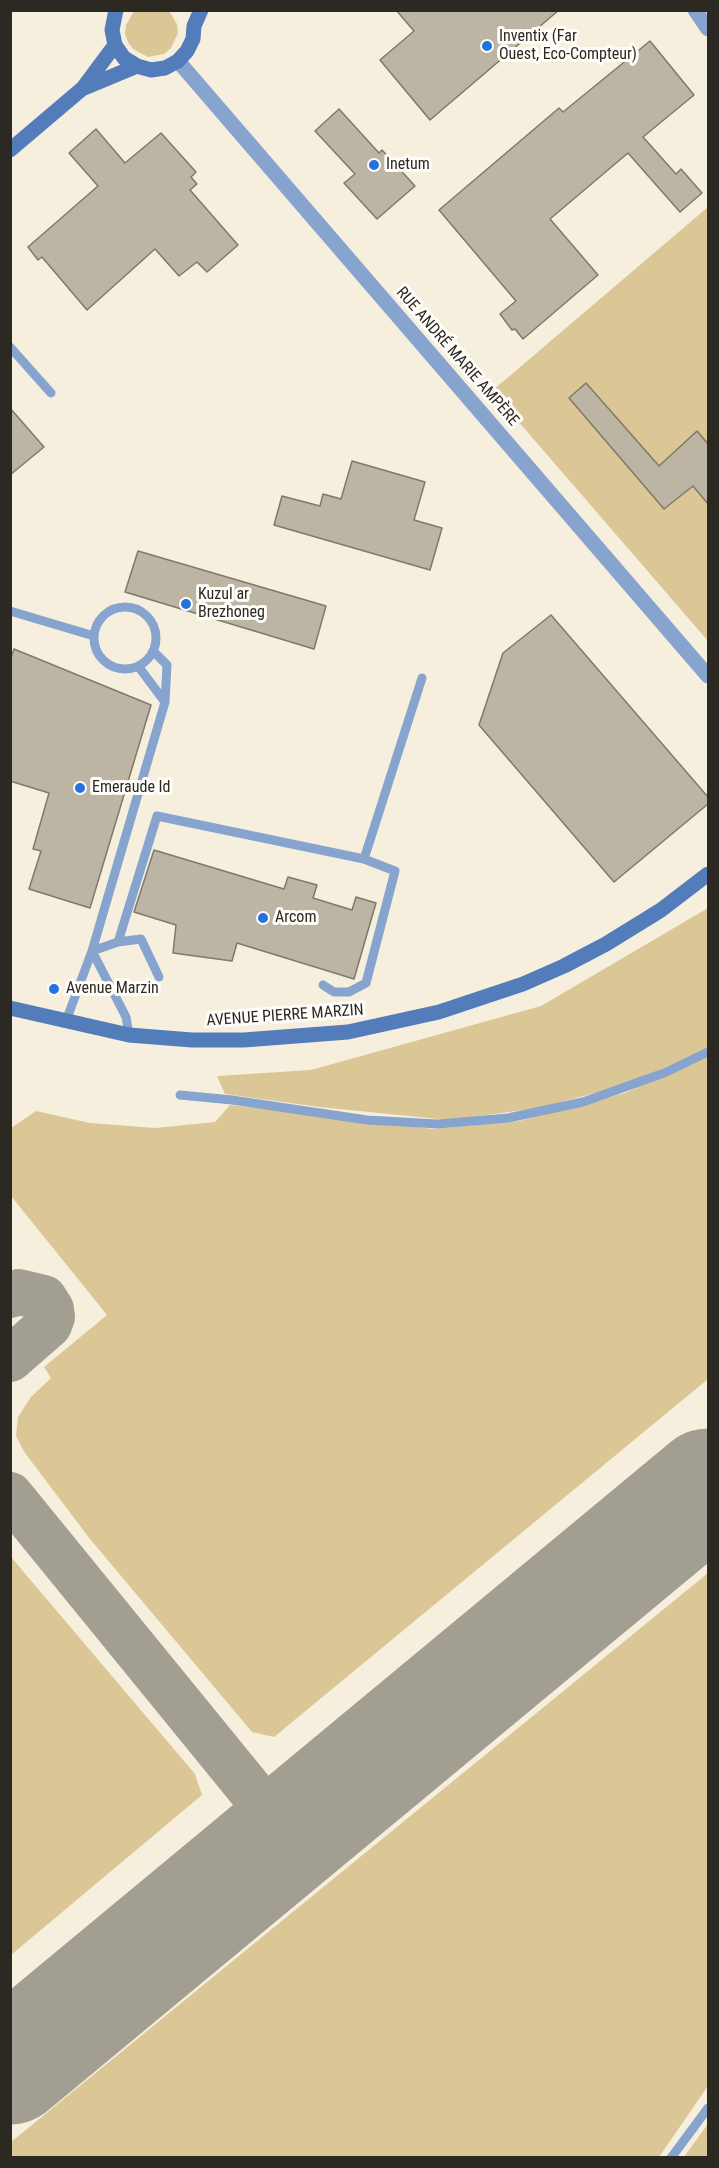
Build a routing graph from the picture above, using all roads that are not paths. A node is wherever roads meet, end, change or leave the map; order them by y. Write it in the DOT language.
graph roads {
  1 [pos="116,10"];
  2 [pos="190,10"];
  3 [pos="201,10"];
  4 [pos="695,10"];
  5 [pos="194,26"];
  6 [pos="708,29"];
  7 [pos="115,45"];
  8 [pos="178,61"];
  9 [pos="137,66"];
  10 [pos="82,88"];
  11 [pos="10,150"];
  12 [pos="10,347"];
  13 [pos="51,393"];
  14 [pos="10,611"];
  15 [pos="94,636"];
  16 [pos="153,651"];
  17 [pos="138,666"];
  18 [pos="708,676"];
  19 [pos="422,678"];
  20 [pos="165,702"];
  21 [pos="364,859"];
  22 [pos="708,874"];
  23 [pos="118,942"];
  24 [pos="92,951"];
  25 [pos="159,977"];
  26 [pos="323,985"];
  27 [pos="10,1008"];
  28 [pos="66,1021"];
  29 [pos="129,1035"];
  30 [pos="708,1052"];
  31 [pos="180,1095"];
  32 [pos="708,2108"];
  33 [pos="671,2157"];
  1 -- 7 [label="main road"];
  2 -- 5 [label="main road"];
  3 -- 5 [label="main road"];
  4 -- 6 [label="street"];
  5 -- 8 [label="main road"];
  7 -- 9 [label="main road"];
  7 -- 10 [label="main road"];
  8 -- 9 [label="main road"];
  8 -- 18 [label="street, RUE ANDRÉ MARIE AMPÈRE"];
  9 -- 10 [label="main road"];
  10 -- 11 [label="main road"];
  12 -- 13 [label="lane"];
  14 -- 15 [label="lane"];
  15 -- 16 [label="lane"];
  15 -- 17 [label="lane"];
  16 -- 17 [label="lane"];
  16 -- 20 [label="lane"];
  17 -- 20 [label="lane"];
  19 -- 21 [label="lane"];
  20 -- 24 [label="lane"];
  21 -- 23 [label="lane"];
  21 -- 26 [label="lane"];
  22 -- 29 [label="main road, AVENUE PIERRE MARZIN"];
  23 -- 24 [label="lane"];
  23 -- 25 [label="lane"];
  24 -- 28 [label="lane"];
  24 -- 29 [label="lane"];
  27 -- 28 [label="main road, AVENUE PIERRE MARZIN"];
  28 -- 29 [label="main road, AVENUE PIERRE MARZIN"];
  30 -- 31 [label="lane"];
  32 -- 33 [label="lane"];
}
